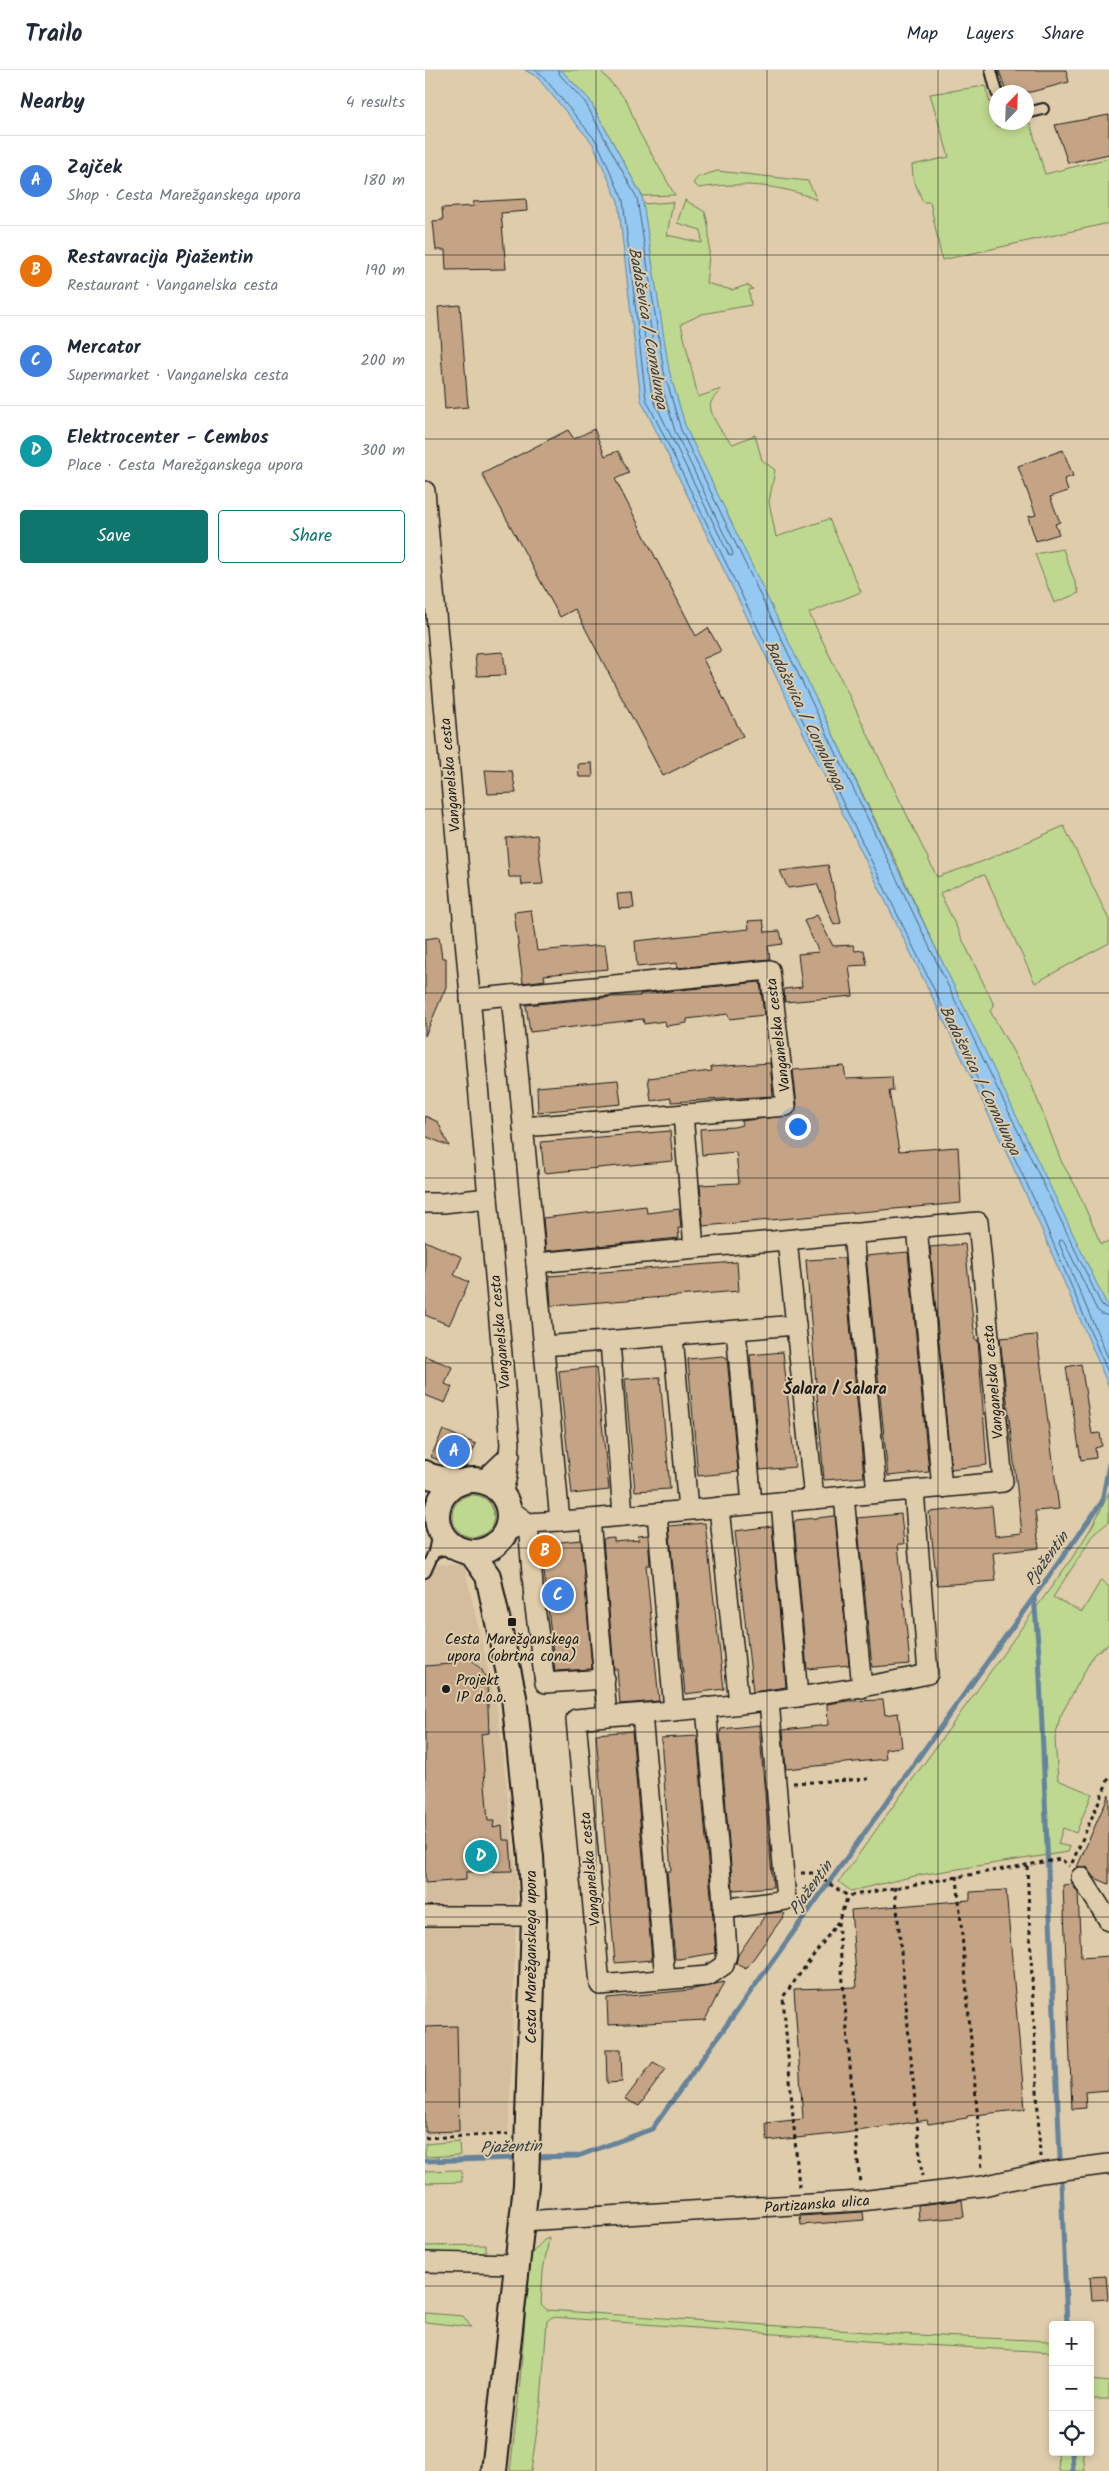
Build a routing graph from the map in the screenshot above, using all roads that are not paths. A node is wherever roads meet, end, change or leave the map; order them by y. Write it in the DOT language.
graph roads {
  1 [pos="991,70"];
  2 [pos="995,85"];
  3 [pos="1043,109"];
  4 [pos="1034,111"];
  5 [pos="425,490"];
  6 [pos="511,995"];
  7 [pos="470,999"];
  8 [pos="683,1114"];
  9 [pos="523,1127"];
  10 [pos="488,1198"];
  11 [pos="425,1202"];
  12 [pos="917,1227"];
  13 [pos="853,1233"];
  14 [pos="787,1240"];
  15 [pos="694,1248"];
  16 [pos="536,1264"];
  17 [pos="796,1325"];
  18 [pos="736,1330"];
  19 [pos="673,1336"];
  20 [pos="610,1341"];
  21 [pos="544,1346"];
  22 [pos="427,1475"];
  23 [pos="459,1483"];
  24 [pos="942,1488"];
  25 [pos="914,1490"];
  26 [pos="877,1493"];
  27 [pos="845,1496"];
  28 [pos="814,1499"];
  29 [pos="433,1501"];
  30 [pos="781,1502"];
  31 [pos="752,1504"];
  32 [pos="719,1507"];
  33 [pos="688,1510"];
  34 [pos="499,1512"];
  35 [pos="657,1513"];
  36 [pos="623,1516"];
  37 [pos="590,1519"];
  38 [pos="560,1521"];
  39 [pos="528,1523"];
  40 [pos="453,1550"];
  41 [pos="425,1572"];
  42 [pos="488,1576"];
  43 [pos="605,1679"];
  44 [pos="862,1688"];
  45 [pos="798,1697"];
  46 [pos="769,1701"];
  47 [pos="739,1704"];
  48 [pos="706,1707"];
  49 [pos="674,1711"];
  50 [pos="642,1714"];
  51 [pos="607,1716"];
  52 [pos="1076,1872"];
  53 [pos="723,1909"];
  54 [pos="425,1916"];
  55 [pos="534,1916"];
  56 [pos="1109,1921"];
  57 [pos="665,1979"];
  58 [pos="1109,2164"];
  59 [pos="522,2221"];
  60 [pos="425,2262"];
  61 [pos="517,2264"];
  62 [pos="495,2471"];
  1 -- 2 [label="lane"];
  3 -- 4 [label="lane"];
  5 -- 7 [label="street, Vanganelska cesta"];
  6 -- 7 [label="street, Vanganelska cesta"];
  6 -- 8 [label="street, Vanganelska cesta"];
  6 -- 9 [label="street"];
  7 -- 10 [label="street, Vanganelska cesta"];
  8 -- 9 [label="street, Vanganelska cesta"];
  8 -- 15 [label="street"];
  9 -- 16 [label="street"];
  10 -- 11 [label="street"];
  10 -- 34 [label="street, Vanganelska cesta"];
  12 -- 13 [label="street, Vanganelska cesta"];
  12 -- 24 [label="street"];
  12 -- 24 [label="street, Vanganelska cesta"];
  13 -- 14 [label="street, Vanganelska cesta"];
  13 -- 26 [label="street"];
  14 -- 15 [label="street, Vanganelska cesta"];
  14 -- 17 [label="street"];
  15 -- 16 [label="street, Vanganelska cesta"];
  16 -- 21 [label="street"];
  17 -- 18 [label="street"];
  17 -- 28 [label="street"];
  18 -- 19 [label="street"];
  18 -- 31 [label="street"];
  19 -- 20 [label="street"];
  19 -- 33 [label="street"];
  20 -- 21 [label="street"];
  20 -- 36 [label="street"];
  21 -- 38 [label="street"];
  22 -- 23 [label="street"];
  22 -- 29 [label="street"];
  23 -- 29 [label="street"];
  23 -- 34 [label="street"];
  24 -- 25 [label="street, Vanganelska cesta"];
  25 -- 26 [label="street, Vanganelska cesta"];
  25 -- 44 [label="street, Vanganelska cesta"];
  26 -- 27 [label="street, Vanganelska cesta"];
  27 -- 28 [label="street, Vanganelska cesta"];
  27 -- 44 [label="street"];
  28 -- 30 [label="street, Vanganelska cesta"];
  29 -- 40 [label="street"];
  30 -- 31 [label="street, Vanganelska cesta"];
  30 -- 45 [label="street"];
  31 -- 32 [label="street, Vanganelska cesta"];
  32 -- 33 [label="street, Vanganelska cesta"];
  32 -- 47 [label="street"];
  33 -- 35 [label="street, Vanganelska cesta"];
  34 -- 39 [label="street, Vanganelska cesta"];
  34 -- 40 [label="street"];
  34 -- 42 [label="street, Cesta Marežganskega upora"];
  35 -- 36 [label="street, Vanganelska cesta"];
  35 -- 49 [label="street"];
  36 -- 37 [label="street, Vanganelska cesta"];
  37 -- 38 [label="street, Vanganelska cesta"];
  37 -- 43 [label="street"];
  38 -- 39 [label="street, Vanganelska cesta"];
  39 -- 43 [label="street"];
  40 -- 41 [label="lane"];
  40 -- 42 [label="street, Cesta Marežganskega upora"];
  42 -- 55 [label="street, Cesta Marežganskega upora"];
  43 -- 51 [label="street"];
  44 -- 45 [label="street, Vanganelska cesta"];
  45 -- 46 [label="street, Vanganelska cesta"];
  46 -- 47 [label="street, Vanganelska cesta"];
  46 -- 53 [label="street"];
  47 -- 48 [label="street, Vanganelska cesta"];
  48 -- 49 [label="street, Vanganelska cesta"];
  48 -- 53 [label="street, Vanganelska cesta"];
  49 -- 50 [label="street, Vanganelska cesta"];
  50 -- 51 [label="street, Vanganelska cesta"];
  50 -- 57 [label="street"];
  51 -- 57 [label="street, Vanganelska cesta"];
  52 -- 56 [label="street"];
  53 -- 57 [label="street, Vanganelska cesta"];
  54 -- 55 [label="street"];
  55 -- 59 [label="street, Cesta Marežganskega upora"];
  58 -- 59 [label="street, Partizanska ulica"];
  59 -- 61 [label="street, Cesta Marežganskega upora"];
  60 -- 61 [label="street"];
  61 -- 62 [label="street, Cesta Marežganskega upora"];
}
